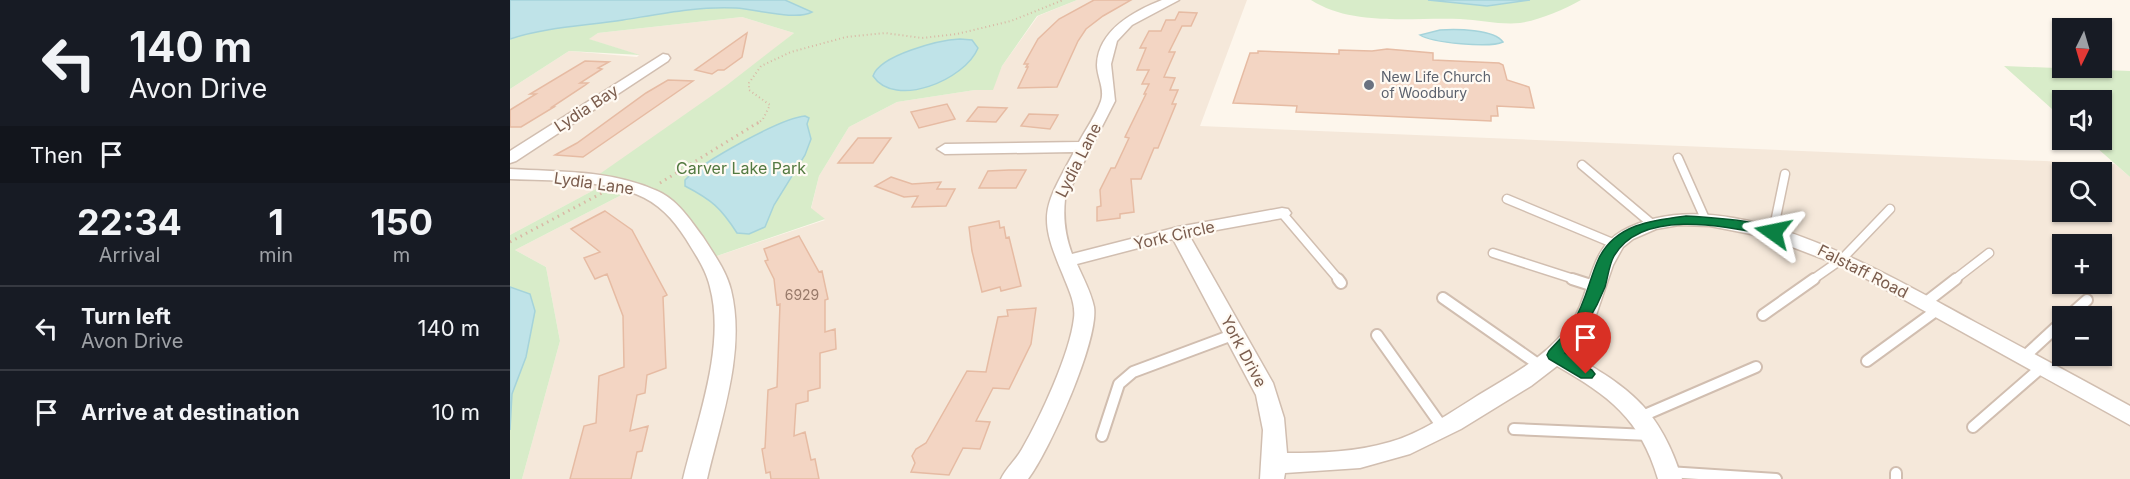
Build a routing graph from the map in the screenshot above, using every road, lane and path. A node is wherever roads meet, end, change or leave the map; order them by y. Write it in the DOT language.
graph roads {
  1 [pos="1063,0"];
  2 [pos="1173,0"];
  3 [pos="663,58"];
  4 [pos="1083,147"];
  5 [pos="945,149"];
  6 [pos="510,158"];
  7 [pos="1678,158"];
  8 [pos="1582,165"];
  9 [pos="510,174"];
  10 [pos="1785,174"];
  11 [pos="619,183"];
  12 [pos="646,192"];
  13 [pos="1508,199"];
  14 [pos="1890,209"];
  15 [pos="1282,213"];
  16 [pos="1706,221"];
  17 [pos="1652,224"];
  18 [pos="1179,232"];
  19 [pos="1773,232"];
  20 [pos="510,242"];
  21 [pos="1615,244"];
  22 [pos="1492,253"];
  23 [pos="1989,253"];
  24 [pos="1842,259"];
  25 [pos="1066,261"];
  26 [pos="1341,283"];
  27 [pos="1597,287"];
  28 [pos="1443,298"];
  29 [pos="2087,300"];
  30 [pos="1931,306"];
  31 [pos="2080,306"];
  32 [pos="1763,315"];
  33 [pos="1235,334"];
  34 [pos="1377,335"];
  35 [pos="2052,336"];
  36 [pos="1548,361"];
  37 [pos="1867,361"];
  38 [pos="2033,362"];
  39 [pos="1756,367"];
  40 [pos="2130,416"];
  41 [pos="1646,426"];
  42 [pos="1973,427"];
  43 [pos="1443,428"];
  44 [pos="1514,429"];
  45 [pos="1102,436"];
  46 [pos="1274,471"];
  47 [pos="1669,476"];
  48 [pos="694,479"];
  49 [pos="1013,479"];
  50 [pos="1776,479"];
  1 -- 12 [label="path"];
  2 -- 4 [label="street, Lydia Lane"];
  3 -- 6 [label="street, Lydia Bay"];
  4 -- 5 [label="street"];
  4 -- 25 [label="street, Lydia Lane"];
  7 -- 16 [label="lane"];
  8 -- 17 [label="lane"];
  9 -- 11 [label="street, Lydia Lane"];
  10 -- 19 [label="lane"];
  11 -- 12 [label="street, Lydia Lane"];
  11 -- 20 [label="path"];
  12 -- 48 [label="street, Lydia Lane"];
  13 -- 21 [label="lane"];
  14 -- 24 [label="lane"];
  15 -- 18 [label="street, York Circle"];
  15 -- 26 [label="lane"];
  16 -- 17 [label="street, Falstaff Road"];
  16 -- 19 [label="street, Falstaff Road"];
  17 -- 21 [label="street, Falstaff Road"];
  18 -- 25 [label="street, York Circle"];
  18 -- 33 [label="street, York Drive"];
  19 -- 24 [label="street, Falstaff Road"];
  21 -- 27 [label="street"];
  22 -- 27 [label="lane"];
  23 -- 30 [label="lane"];
  24 -- 30 [label="street, Falstaff Road"];
  24 -- 32 [label="lane"];
  25 -- 49 [label="street, Lydia Lane"];
  27 -- 36 [label="street"];
  28 -- 36 [label="lane"];
  29 -- 31 [label="lane"];
  30 -- 37 [label="lane"];
  30 -- 38 [label="street, Falstaff Road"];
  33 -- 45 [label="lane"];
  33 -- 46 [label="street, York Drive"];
  34 -- 43 [label="lane"];
  35 -- 38 [label="lane"];
  36 -- 41 [label="street"];
  36 -- 43 [label="street"];
  38 -- 40 [label="street, Falstaff Road"];
  38 -- 42 [label="lane"];
  39 -- 41 [label="lane"];
  41 -- 44 [label="lane"];
  41 -- 47 [label="street"];
  43 -- 46 [label="street"];
  47 -- 50 [label="lane"];
}
